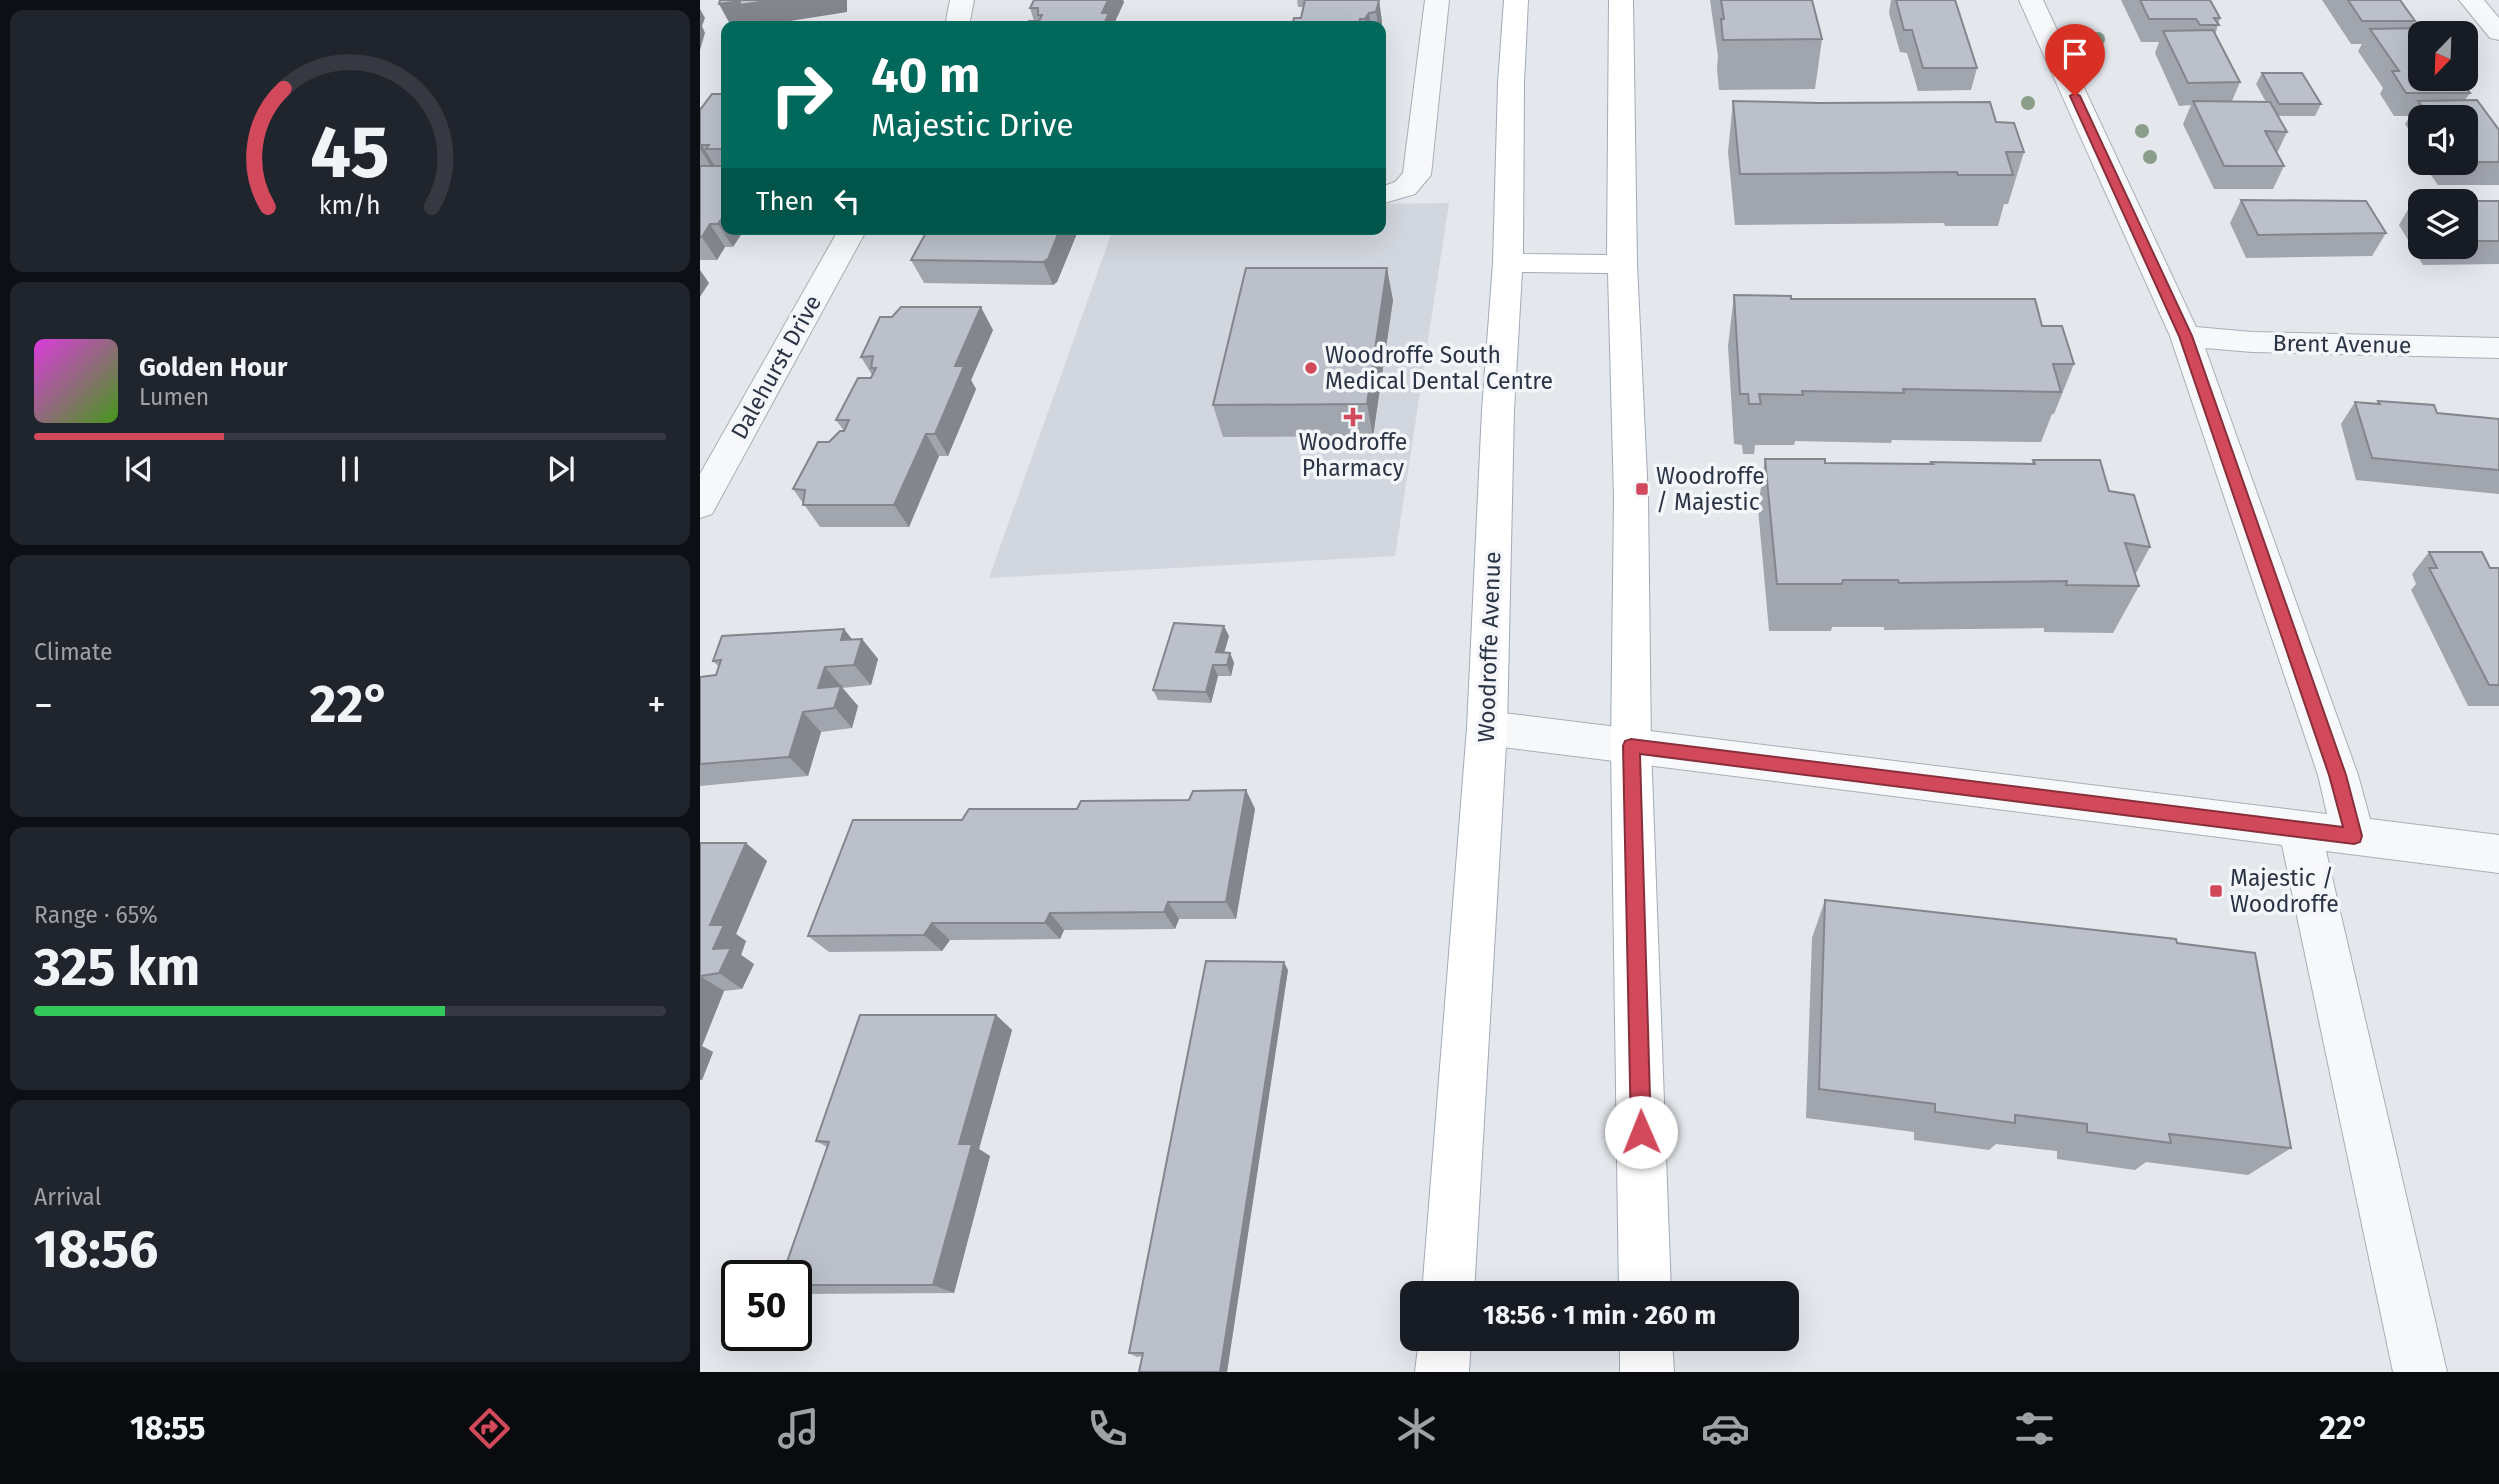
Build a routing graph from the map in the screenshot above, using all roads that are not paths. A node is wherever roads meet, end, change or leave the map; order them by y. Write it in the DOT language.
graph roads {
  1 [pos="962,0"];
  2 [pos="1437,0"];
  3 [pos="1516,0"];
  4 [pos="1620,0"];
  5 [pos="2031,0"];
  6 [pos="2472,0"];
  7 [pos="958,21"];
  8 [pos="2499,32"];
  9 [pos="1386,194"];
  10 [pos="850,235"];
  11 [pos="1508,263"];
  12 [pos="1622,264"];
  13 [pos="2185,336"];
  14 [pos="2499,348"];
  15 [pos="700,505"];
  16 [pos="1487,728"];
  17 [pos="1631,746"];
  18 [pos="2300,830"];
  19 [pos="2354,836"];
  20 [pos="2499,854"];
  21 [pos="1449,1281"];
  22 [pos="1645,1281"];
  23 [pos="1444,1351"];
  24 [pos="1646,1351"];
  25 [pos="1443,1372"];
  26 [pos="1647,1372"];
  27 [pos="2420,1372"];
  1 -- 7 [label="street"];
  2 -- 9 [label="street"];
  3 -- 11 [label="main road, Woodroffe Avenue"];
  4 -- 12 [label="main road"];
  5 -- 13 [label="street"];
  6 -- 8 [label="street"];
  10 -- 15 [label="street, Dalehurst Drive"];
  11 -- 12 [label="main road"];
  11 -- 16 [label="main road, Woodroffe Avenue"];
  12 -- 17 [label="main road"];
  13 -- 14 [label="street, Brent Avenue"];
  13 -- 19 [label="street"];
  16 -- 17 [label="street"];
  16 -- 21 [label="main road, Woodroffe Avenue"];
  17 -- 18 [label="street"];
  17 -- 22 [label="main road"];
  18 -- 19 [label="street"];
  18 -- 27 [label="street"];
  19 -- 20 [label="street"];
  23 -- 25 [label="main road"];
  24 -- 26 [label="main road"];
}
